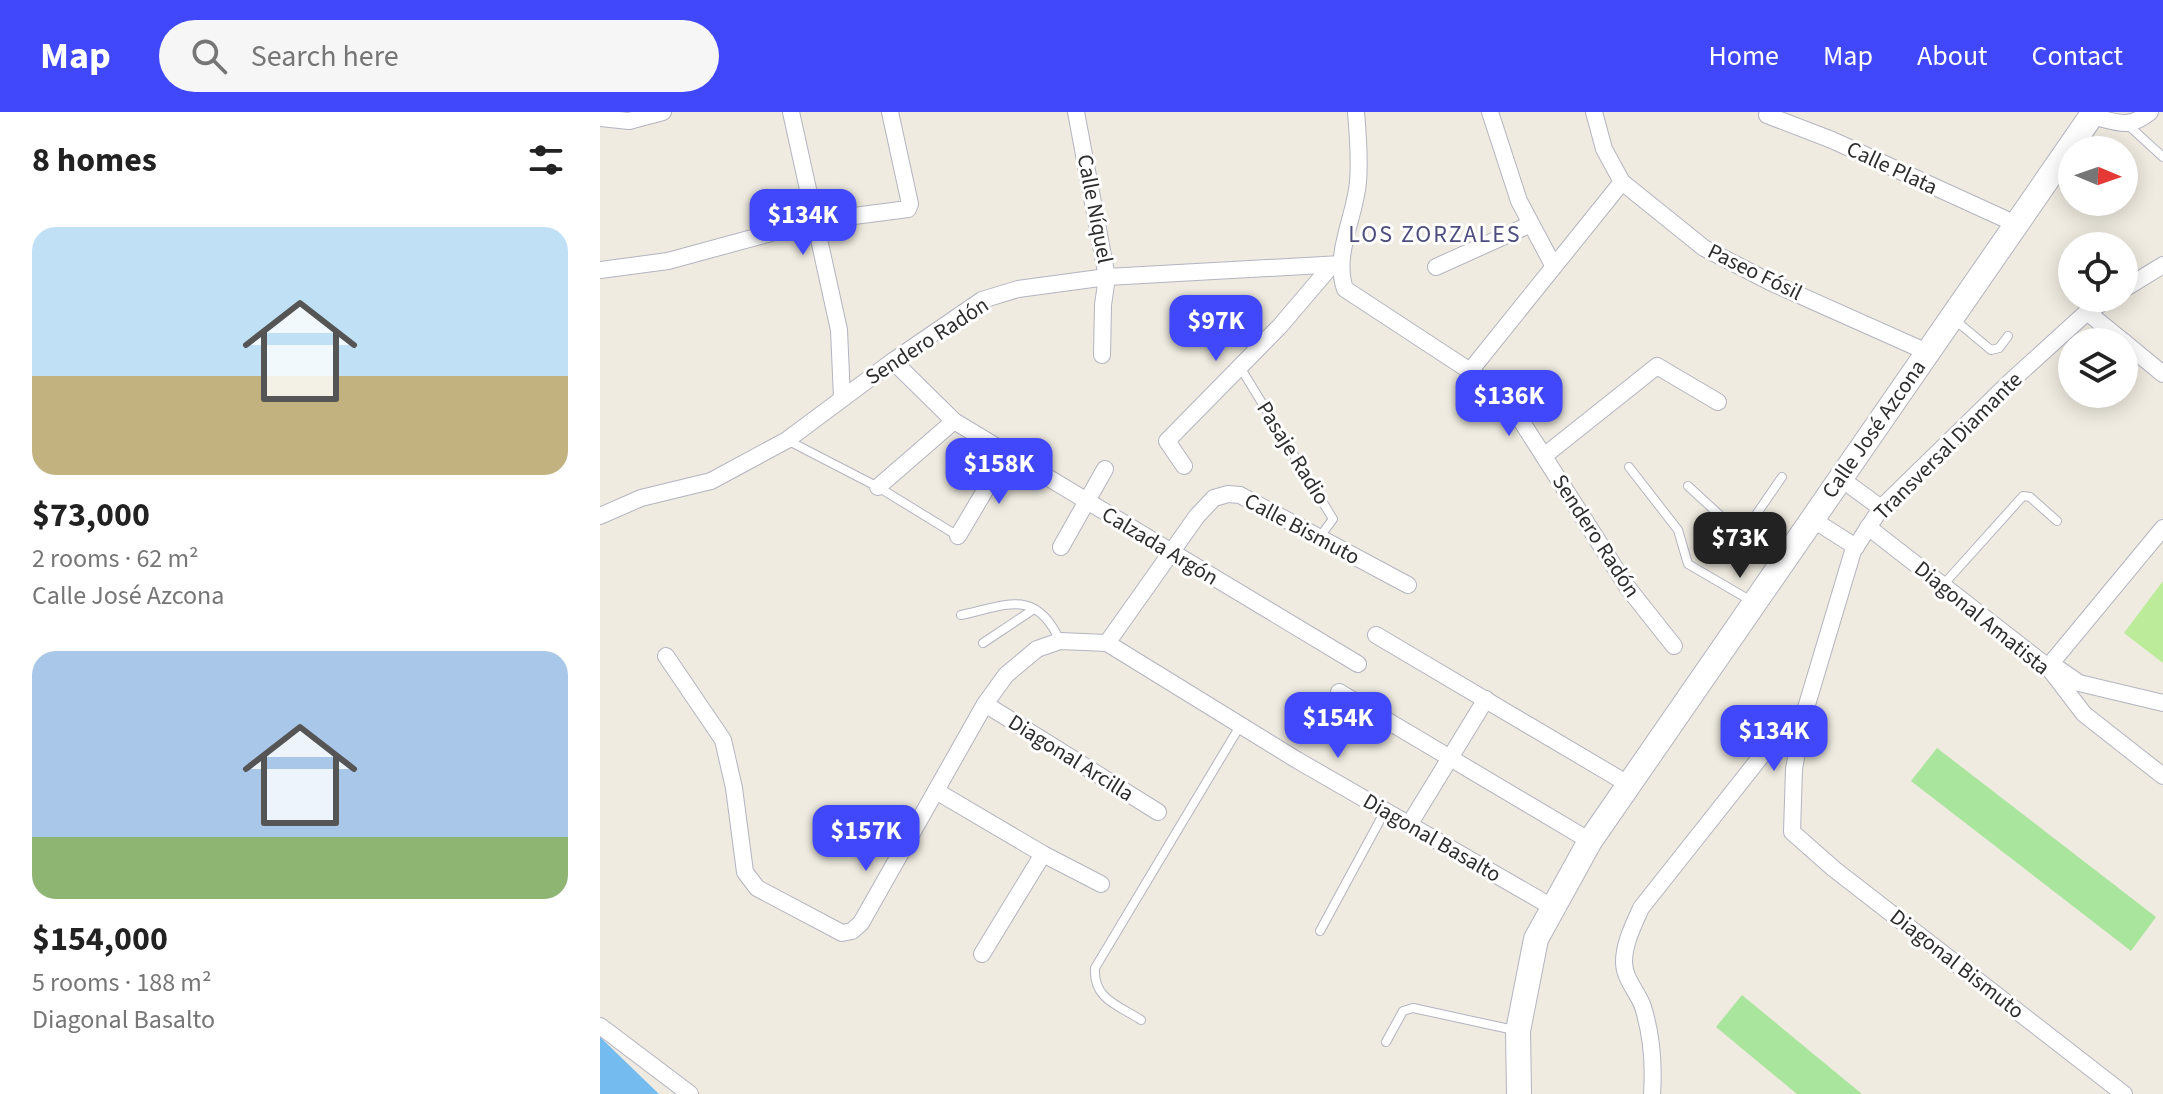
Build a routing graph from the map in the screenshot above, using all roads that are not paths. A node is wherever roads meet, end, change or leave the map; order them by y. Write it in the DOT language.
graph roads {
  1 [pos="663,112"];
  2 [pos="791,112"];
  3 [pos="890,112"];
  4 [pos="1076,112"];
  5 [pos="1356,112"];
  6 [pos="1490,112"];
  7 [pos="1594,112"];
  8 [pos="2150,112"];
  9 [pos="2093,114"];
  10 [pos="1767,115"];
  11 [pos="600,118"];
  12 [pos="2128,125"];
  13 [pos="2163,157"];
  14 [pos="1622,182"];
  15 [pos="815,221"];
  16 [pos="1531,224"];
  17 [pos="2016,224"];
  18 [pos="1336,264"];
  19 [pos="1553,265"];
  20 [pos="2163,265"];
  21 [pos="1436,267"];
  22 [pos="600,270"];
  23 [pos="1107,277"];
  24 [pos="2138,280"];
  25 [pos="2087,312"];
  26 [pos="1952,317"];
  27 [pos="2107,328"];
  28 [pos="2008,336"];
  29 [pos="1927,352"];
  30 [pos="2138,353"];
  31 [pos="1102,355"];
  32 [pos="893,361"];
  33 [pos="1240,367"];
  34 [pos="1470,371"];
  35 [pos="2163,374"];
  36 [pos="842,398"];
  37 [pos="1718,402"];
  38 [pos="954,421"];
  39 [pos="787,440"];
  40 [pos="1006,455"];
  41 [pos="1544,456"];
  42 [pos="1184,466"];
  43 [pos="1629,467"];
  44 [pos="1105,469"];
  45 [pos="1782,477"];
  46 [pos="1840,478"];
  47 [pos="1688,486"];
  48 [pos="878,487"];
  49 [pos="1086,501"];
  50 [pos="1881,508"];
  51 [pos="600,516"];
  52 [pos="1812,519"];
  53 [pos="2057,521"];
  54 [pos="1868,527"];
  55 [pos="2163,528"];
  56 [pos="1742,535"];
  57 [pos="958,536"];
  58 [pos="1318,538"];
  59 [pos="1061,547"];
  60 [pos="1856,547"];
  61 [pos="1171,553"];
  62 [pos="1780,564"];
  63 [pos="1408,585"];
  64 [pos="1943,585"];
  65 [pos="1754,603"];
  66 [pos="1034,609"];
  67 [pos="961,615"];
  68 [pos="1376,635"];
  69 [pos="1060,641"];
  70 [pos="983,643"];
  71 [pos="1107,643"];
  72 [pos="1674,646"];
  73 [pos="666,656"];
  74 [pos="1358,664"];
  75 [pos="2050,666"];
  76 [pos="1339,692"];
  77 [pos="1486,699"];
  78 [pos="2163,703"];
  79 [pos="985,704"];
  80 [pos="1803,718"];
  81 [pos="1240,725"];
  82 [pos="1450,758"];
  83 [pos="2163,776"];
  84 [pos="1628,784"];
  85 [pos="936,791"];
  86 [pos="1385,811"];
  87 [pos="1158,812"];
  88 [pos="1409,825"];
  89 [pos="1792,832"];
  90 [pos="1590,841"];
  91 [pos="1043,854"];
  92 [pos="1101,884"];
  93 [pos="1552,907"];
  94 [pos="1320,931"];
  95 [pos="982,954"];
  96 [pos="1141,1020"];
  97 [pos="600,1026"];
  98 [pos="1518,1031"];
  99 [pos="1386,1042"];
  100 [pos="690,1094"];
  101 [pos="1519,1094"];
  102 [pos="1652,1094"];
  103 [pos="2124,1094"];
  1 -- 11 [label="street"];
  2 -- 15 [label="street"];
  3 -- 15 [label="street"];
  4 -- 23 [label="street, Calle Níquel"];
  5 -- 18 [label="street"];
  6 -- 16 [label="street"];
  7 -- 14 [label="street, Paseo Fósil"];
  8 -- 12 [label="street"];
  9 -- 12 [label="street"];
  9 -- 17 [label="main road, Calle José Azcona"];
  10 -- 17 [label="street, Calle Plata"];
  12 -- 13 [label="lane"];
  14 -- 19 [label="street"];
  14 -- 29 [label="street, Paseo Fósil"];
  15 -- 22 [label="street"];
  15 -- 36 [label="street"];
  16 -- 19 [label="street"];
  16 -- 21 [label="street"];
  17 -- 26 [label="main road, Calle José Azcona"];
  18 -- 23 [label="street, Sendero Radón"];
  18 -- 33 [label="street"];
  18 -- 34 [label="street, Sendero Radón"];
  19 -- 34 [label="street"];
  20 -- 24 [label="street"];
  23 -- 31 [label="street, Calle Níquel"];
  23 -- 32 [label="street, Sendero Radón"];
  25 -- 27 [label="street"];
  25 -- 50 [label="street, Transversal Diamante"];
  26 -- 28 [label="lane"];
  26 -- 29 [label="main road, Calle José Azcona"];
  29 -- 46 [label="main road, Calle José Azcona"];
  30 -- 35 [label="street"];
  32 -- 36 [label="street, Sendero Radón"];
  32 -- 38 [label="street, Calzada Argón"];
  33 -- 42 [label="street"];
  33 -- 58 [label="lane, Pasaje Radio"];
  34 -- 41 [label="street, Sendero Radón"];
  36 -- 39 [label="street, Sendero Radón"];
  37 -- 41 [label="street"];
  38 -- 40 [label="street, Calzada Argón"];
  38 -- 48 [label="street"];
  39 -- 48 [label="lane"];
  39 -- 51 [label="street, Sendero Radón"];
  40 -- 49 [label="street, Calzada Argón"];
  40 -- 57 [label="street"];
  41 -- 72 [label="street, Sendero Radón"];
  43 -- 65 [label="lane"];
  44 -- 49 [label="street"];
  45 -- 56 [label="lane"];
  46 -- 50 [label="street"];
  46 -- 52 [label="main road, Calle José Azcona"];
  47 -- 56 [label="lane"];
  48 -- 57 [label="lane"];
  49 -- 59 [label="street"];
  49 -- 61 [label="street, Calzada Argón"];
  50 -- 54 [label="street, Transversal Diamante"];
  52 -- 60 [label="street"];
  52 -- 62 [label="main road, Calle José Azcona"];
  53 -- 64 [label="lane"];
  54 -- 60 [label="street, Transversal Diamante"];
  54 -- 64 [label="street, Diagonal Amatista"];
  55 -- 75 [label="street"];
  56 -- 62 [label="lane"];
  58 -- 61 [label="street, Calle Bismuto"];
  58 -- 63 [label="street, Calle Bismuto"];
  60 -- 80 [label="street, Transversal Diamante"];
  61 -- 71 [label="street, Calle Bismuto"];
  61 -- 74 [label="street, Calzada Argón"];
  62 -- 65 [label="main road, Calle José Azcona"];
  64 -- 75 [label="street, Diagonal Amatista"];
  65 -- 84 [label="main road, Calle José Azcona"];
  66 -- 67 [label="lane"];
  66 -- 69 [label="lane"];
  66 -- 70 [label="lane"];
  68 -- 77 [label="street"];
  69 -- 71 [label="street"];
  69 -- 79 [label="street"];
  71 -- 81 [label="street, Diagonal Basalto"];
  73 -- 85 [label="street"];
  75 -- 78 [label="street"];
  75 -- 83 [label="street, Diagonal Amatista"];
  76 -- 82 [label="street"];
  77 -- 82 [label="street"];
  77 -- 84 [label="street"];
  79 -- 85 [label="street"];
  79 -- 87 [label="street, Diagonal Arcilla"];
  80 -- 89 [label="street, Transversal Diamante"];
  80 -- 102 [label="street"];
  81 -- 86 [label="street, Diagonal Basalto"];
  81 -- 96 [label="lane"];
  82 -- 88 [label="street"];
  82 -- 90 [label="street"];
  84 -- 90 [label="main road, Calle José Azcona"];
  85 -- 91 [label="street"];
  86 -- 88 [label="street, Diagonal Basalto"];
  86 -- 94 [label="lane"];
  88 -- 93 [label="street, Diagonal Basalto"];
  89 -- 103 [label="street, Diagonal Bismuto"];
  90 -- 93 [label="main road, Calle José Azcona"];
  91 -- 92 [label="street"];
  91 -- 95 [label="street"];
  93 -- 98 [label="main road, Calle José Azcona"];
  97 -- 100 [label="street"];
  98 -- 99 [label="lane"];
  98 -- 101 [label="main road, Calle José Azcona"];
}
